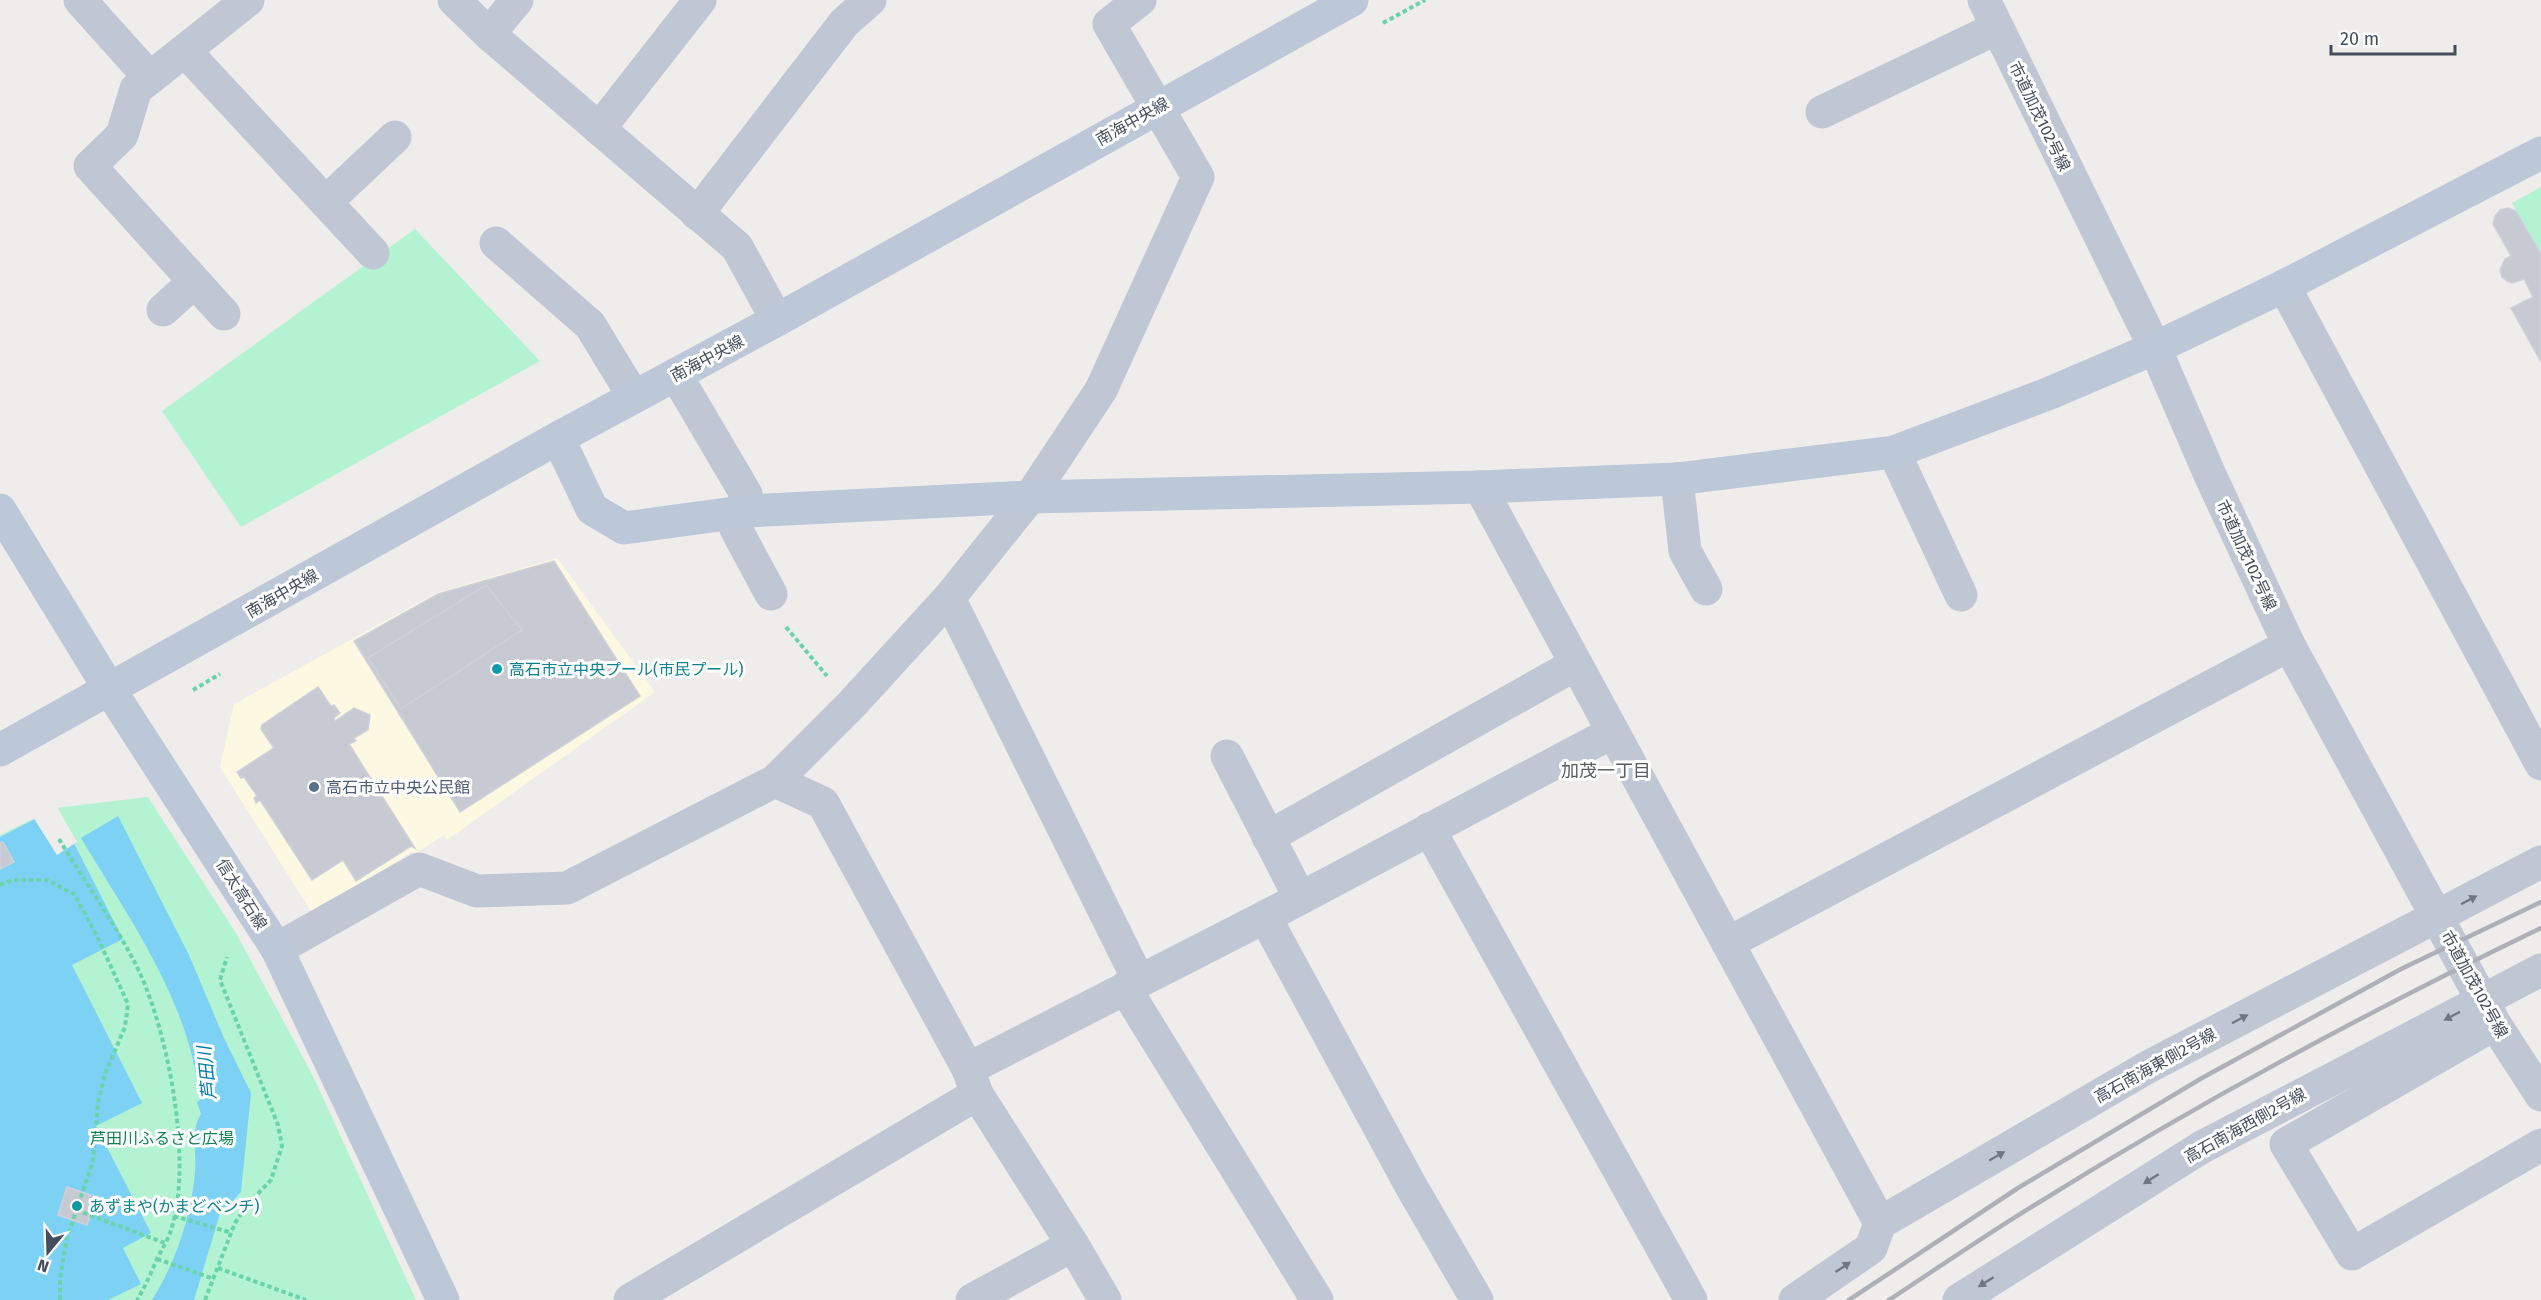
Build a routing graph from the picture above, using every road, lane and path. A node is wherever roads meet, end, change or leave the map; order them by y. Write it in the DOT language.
graph roads {
  1 [pos="80,0"];
  2 [pos="248,0"];
  3 [pos="454,0"];
  4 [pos="518,0"];
  5 [pos="700,0"];
  6 [pos="870,0"];
  7 [pos="1140,0"];
  8 [pos="1352,0"];
  9 [pos="1990,14"];
  10 [pos="489,34"];
  11 [pos="186,51"];
  12 [pos="150,78"];
  13 [pos="1158,107"];
  14 [pos="1822,112"];
  15 [pos="599,129"];
  16 [pos="396,137"];
  17 [pos="2541,153"];
  18 [pos="326,202"];
  19 [pos="697,214"];
  20 [pos="496,243"];
  21 [pos="373,253"];
  22 [pos="194,282"];
  23 [pos="2284,286"];
  24 [pos="163,310"];
  25 [pos="224,314"];
  26 [pos="777,320"];
  27 [pos="2154,348"];
  28 [pos="676,375"];
  29 [pos="634,398"];
  30 [pos="558,438"];
  31 [pos="1894,452"];
  32 [pos="1677,478"];
  33 [pos="1480,487"];
  34 [pos="1030,497"];
  35 [pos="0,510"];
  36 [pos="740,513"];
  37 [pos="1707,589"];
  38 [pos="771,594"];
  39 [pos="1961,595"];
  40 [pos="949,598"];
  41 [pos="2289,645"];
  42 [pos="1576,664"];
  43 [pos="110,690"];
  44 [pos="851,705"];
  45 [pos="1613,732"];
  46 [pos="0,750"];
  47 [pos="1227,756"];
  48 [pos="2541,764"];
  49 [pos="775,782"];
  50 [pos="1429,830"];
  51 [pos="1268,837"];
  52 [pos="58,839"];
  53 [pos="2541,862"];
  54 [pos="0,885"];
  55 [pos="1300,898"];
  56 [pos="2437,916"];
  57 [pos="1265,917"];
  58 [pos="1728,943"];
  59 [pos="277,949"];
  60 [pos="227,957"];
  61 [pos="2541,970"];
  62 [pos="1132,984"];
  63 [pos="2488,1012"];
  64 [pos="973,1082"];
  65 [pos="2541,1094"];
  66 [pos="2541,1144"];
  67 [pos="76,1210"];
  68 [pos="174,1216"];
  69 [pos="1880,1223"];
  70 [pos="232,1233"];
  71 [pos="165,1243"];
  72 [pos="1074,1245"];
  73 [pos="157,1259"];
  74 [pos="218,1268"];
  75 [pos="214,1279"];
  76 [pos="60,1300"];
  77 [pos="137,1300"];
  78 [pos="206,1300"];
  79 [pos="306,1300"];
  80 [pos="443,1300"];
  81 [pos="630,1300"];
  82 [pos="972,1300"];
  83 [pos="1105,1300"];
  84 [pos="1317,1300"];
  85 [pos="1477,1300"];
  86 [pos="1691,1300"];
  87 [pos="1794,1300"];
  88 [pos="1959,1300"];
  1 -- 12 [label="street"];
  2 -- 11 [label="street"];
  3 -- 10 [label="street"];
  4 -- 10 [label="street"];
  5 -- 15 [label="street"];
  6 -- 19 [label="street"];
  7 -- 13 [label="street"];
  8 -- 13 [label="street, 南海中央線"];
  9 -- 14 [label="street"];
  9 -- 27 [label="street, 市道加茂102号線"];
  10 -- 15 [label="street"];
  11 -- 12 [label="street"];
  11 -- 18 [label="street"];
  12 -- 22 [label="street"];
  13 -- 26 [label="street, 南海中央線"];
  13 -- 34 [label="street"];
  15 -- 19 [label="street"];
  16 -- 18 [label="street"];
  17 -- 23 [label="street"];
  18 -- 21 [label="street"];
  19 -- 26 [label="street"];
  20 -- 29 [label="street"];
  22 -- 24 [label="street"];
  22 -- 25 [label="street"];
  23 -- 27 [label="street"];
  23 -- 48 [label="street"];
  26 -- 28 [label="street, 南海中央線"];
  27 -- 31 [label="street"];
  27 -- 41 [label="street, 市道加茂102号線"];
  28 -- 29 [label="street, 南海中央線"];
  28 -- 36 [label="street"];
  29 -- 30 [label="street, 南海中央線"];
  30 -- 36 [label="street"];
  30 -- 43 [label="street, 南海中央線"];
  31 -- 32 [label="street"];
  31 -- 39 [label="street"];
  32 -- 33 [label="street"];
  32 -- 37 [label="street"];
  33 -- 34 [label="street"];
  33 -- 42 [label="street"];
  34 -- 36 [label="street"];
  34 -- 40 [label="street"];
  35 -- 43 [label="street, 信太高石線"];
  36 -- 38 [label="street"];
  38 -- 44 [label="path"];
  40 -- 44 [label="street"];
  40 -- 62 [label="street"];
  41 -- 56 [label="street, 市道加茂102号線"];
  41 -- 58 [label="street"];
  42 -- 45 [label="street"];
  42 -- 51 [label="street"];
  43 -- 46 [label="street, 南海中央線"];
  43 -- 59 [label="street, 信太高石線"];
  44 -- 49 [label="street"];
  45 -- 50 [label="street"];
  45 -- 58 [label="street"];
  47 -- 51 [label="street"];
  49 -- 59 [label="street"];
  49 -- 64 [label="street"];
  50 -- 55 [label="street"];
  50 -- 86 [label="street"];
  51 -- 55 [label="street"];
  52 -- 68 [label="path"];
  56 -- 53 [label="street, 高石南海東側2号線, one-way"];
  54 -- 67 [label="path"];
  55 -- 57 [label="street"];
  56 -- 63 [label="street, 市道加茂102号線"];
  69 -- 56 [label="street, 高石南海東側2号線, one-way"];
  57 -- 62 [label="street"];
  57 -- 85 [label="street"];
  58 -- 69 [label="street"];
  59 -- 80 [label="street, 信太高石線"];
  60 -- 70 [label="path"];
  61 -- 63 [label="street, 高石南海西側2号線"];
  62 -- 64 [label="street"];
  62 -- 84 [label="street"];
  63 -- 65 [label="street, 市道加茂102号線"];
  63 -- 66 [label="street"];
  63 -- 88 [label="street, 高石南海西側2号線, one-way"];
  64 -- 72 [label="street"];
  64 -- 81 [label="street"];
  67 -- 71 [label="path"];
  67 -- 76 [label="path"];
  68 -- 70 [label="path"];
  68 -- 71 [label="path"];
  87 -- 69 [label="street, one-way"];
  70 -- 74 [label="path"];
  71 -- 73 [label="path"];
  72 -- 82 [label="street"];
  72 -- 83 [label="street"];
  73 -- 75 [label="path"];
  73 -- 77 [label="path"];
  74 -- 75 [label="path"];
  74 -- 79 [label="path"];
  75 -- 78 [label="path"];
}
